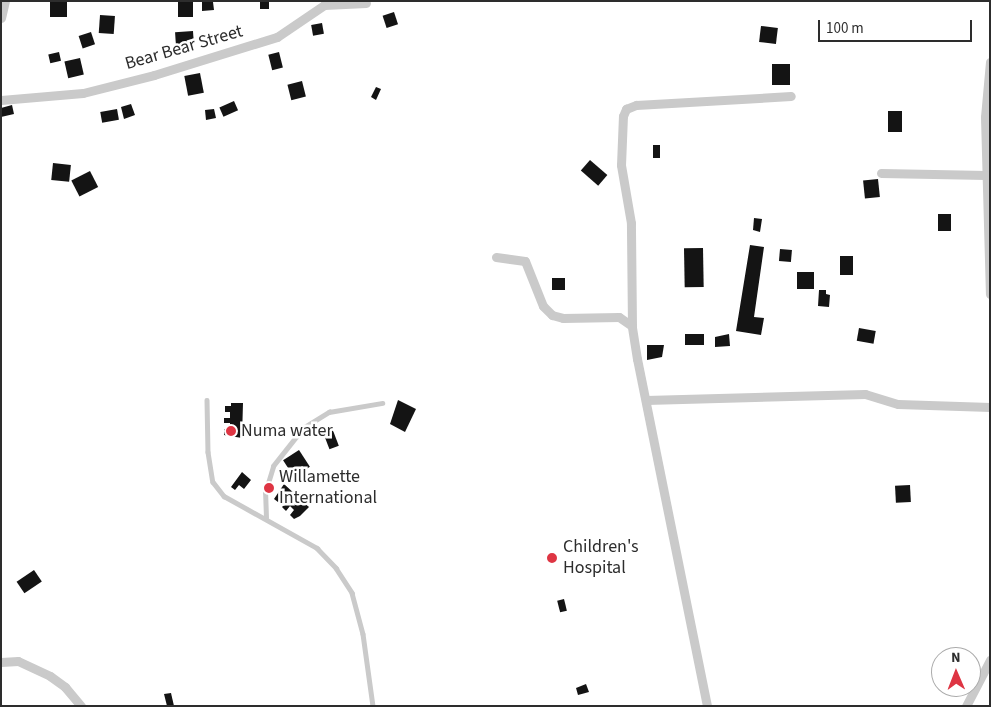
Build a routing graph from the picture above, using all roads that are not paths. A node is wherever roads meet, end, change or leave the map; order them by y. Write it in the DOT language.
graph roads {
  1 [pos="5,1"];
  2 [pos="366,3"];
  3 [pos="1,18"];
  4 [pos="990,62"];
  5 [pos="791,96"];
  6 [pos="1,100"];
  7 [pos="882,173"];
  8 [pos="986,175"];
  9 [pos="496,257"];
  10 [pos="990,294"];
  11 [pos="632,326"];
  12 [pos="207,400"];
  13 [pos="646,400"];
  14 [pos="382,403"];
  15 [pos="990,407"];
  16 [pos="266,518"];
  17 [pos="990,661"];
  18 [pos="1,662"];
  19 [pos="81,706"];
  20 [pos="373,706"];
  21 [pos="707,706"];
  22 [pos="966,706"];
  1 -- 3 [label="street"];
  2 -- 6 [label="street, Bear Bear Street"];
  4 -- 8 [label="street"];
  5 -- 11 [label="street"];
  7 -- 8 [label="street"];
  8 -- 10 [label="street"];
  9 -- 11 [label="street"];
  11 -- 13 [label="street"];
  12 -- 16 [label="lane"];
  13 -- 15 [label="street"];
  13 -- 21 [label="street"];
  14 -- 16 [label="lane"];
  16 -- 20 [label="lane"];
  17 -- 22 [label="street"];
  18 -- 19 [label="street"];
}
